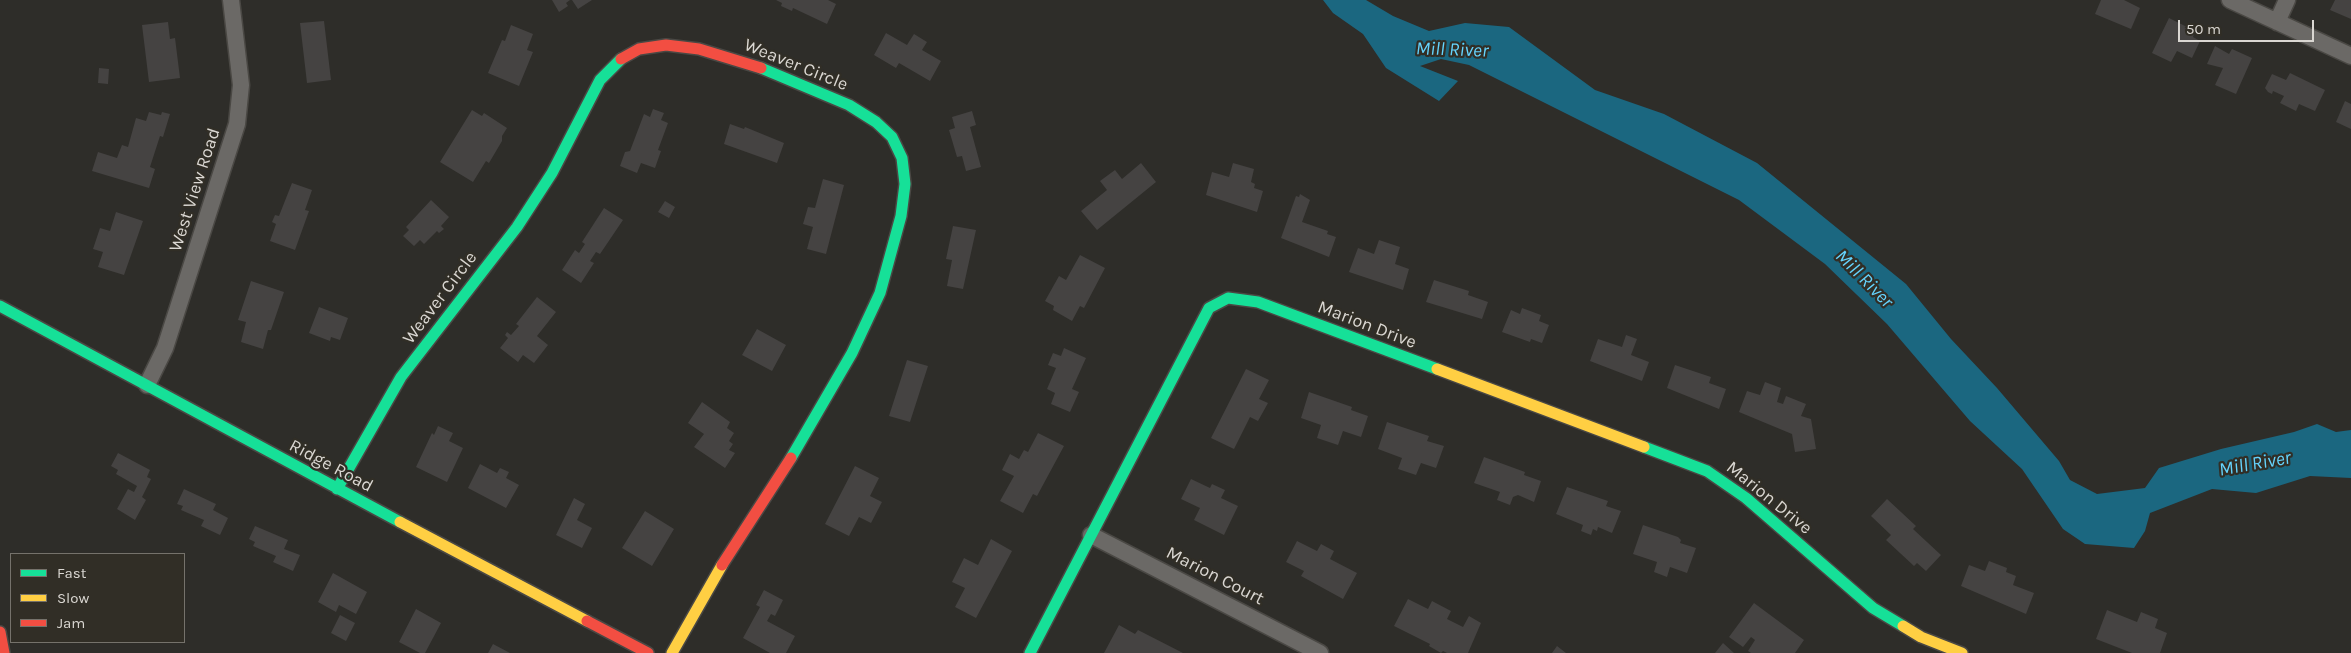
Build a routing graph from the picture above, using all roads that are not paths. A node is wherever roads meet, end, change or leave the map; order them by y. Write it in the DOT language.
graph roads {
  1 [pos="231,0"];
  2 [pos="2230,0"];
  3 [pos="2287,0"];
  4 [pos="2277,22"];
  5 [pos="2351,56"];
  6 [pos="0,306"];
  7 [pos="147,385"];
  8 [pos="337,489"];
  9 [pos="1091,535"];
  10 [pos="0,632"];
  11 [pos="4,653"];
  12 [pos="648,653"];
  13 [pos="672,653"];
  14 [pos="1030,653"];
  15 [pos="1320,653"];
  16 [pos="1962,653"];
  1 -- 7 [label="street, West View Road"];
  2 -- 4 [label="street"];
  3 -- 4 [label="street"];
  4 -- 5 [label="street"];
  6 -- 7 [label="main road, Ridge Road"];
  7 -- 8 [label="main road, Ridge Road"];
  8 -- 12 [label="main road, Ridge Road"];
  8 -- 13 [label="main road, Weaver Circle"];
  9 -- 14 [label="main road, Marion Drive"];
  9 -- 15 [label="street, Marion Court"];
  9 -- 16 [label="main road, Marion Drive"];
  10 -- 11 [label="main road"];
}
